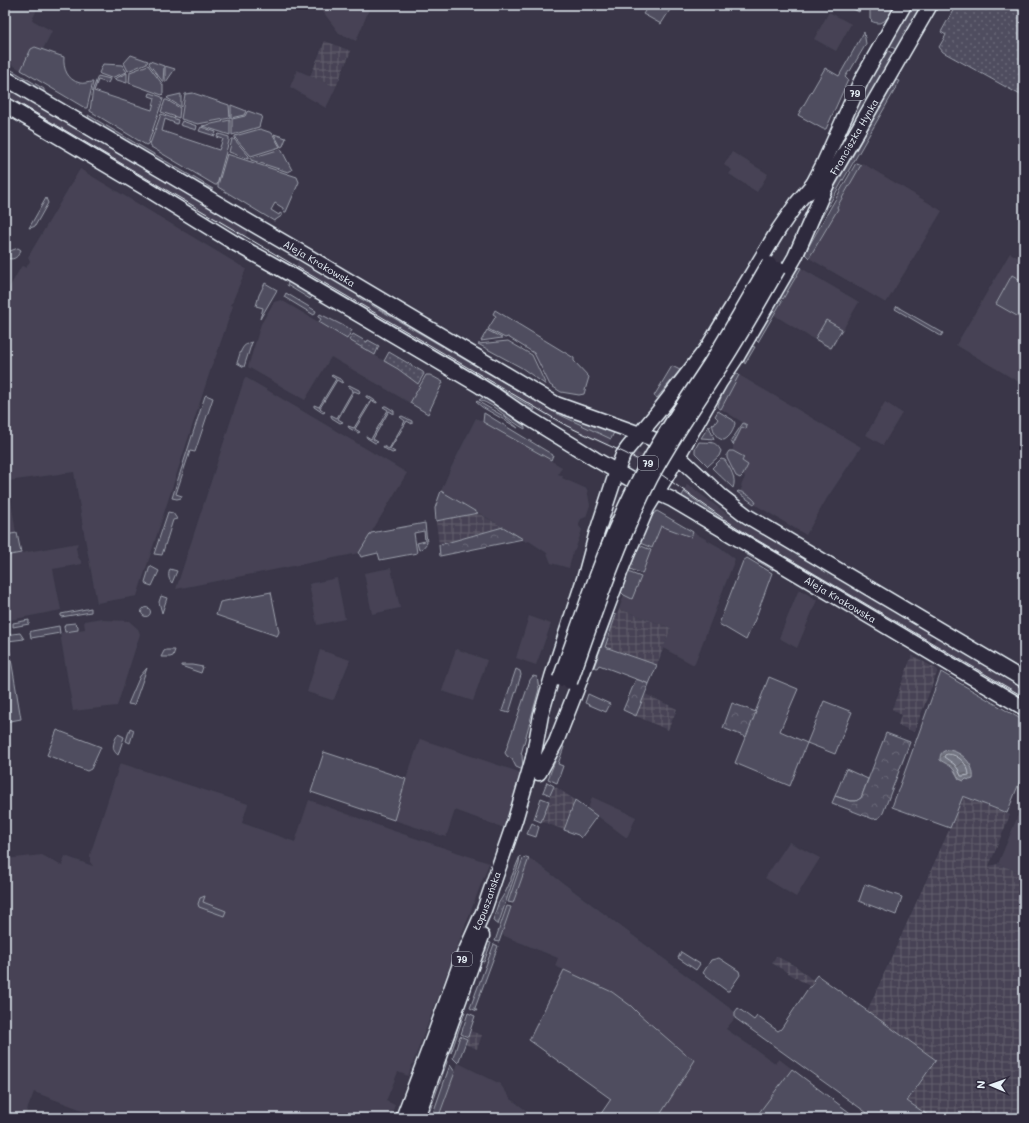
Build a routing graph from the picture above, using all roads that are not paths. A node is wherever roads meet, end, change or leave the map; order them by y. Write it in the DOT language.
graph roads {
  1 [pos="904,5"];
  2 [pos="930,5"];
  3 [pos="5,78"];
  4 [pos="5,106"];
  5 [pos="829,180"];
  6 [pos="813,184"];
  7 [pos="773,266"];
  8 [pos="640,434"];
  9 [pos="678,456"];
  10 [pos="617,471"];
  11 [pos="656,493"];
  12 [pos="1024,680"];
  13 [pos="565,681"];
  14 [pos="1024,708"];
  15 [pos="533,759"];
  16 [pos="539,773"];
  17 [pos="403,1118"];
  18 [pos="417,1118"];
  1 -- 6 [label="main road, Franciszka Hynka / 79"];
  2 -- 5 [label="main road, Franciszka Hynka / 79"];
  3 -- 8 [label="main road, Aleja Krakowska"];
  4 -- 10 [label="main road"];
  5 -- 7 [label="main road, Franciszka Hynka / 79"];
  5 -- 9 [label="main road"];
  6 -- 7 [label="main road, Franciszka Hynka / 79"];
  6 -- 8 [label="main road"];
  7 -- 13 [label="main road, 79, bridge"];
  8 -- 9 [label="main road, Aleja Krakowska"];
  8 -- 10 [label="main road"];
  9 -- 11 [label="main road"];
  9 -- 12 [label="main road"];
  10 -- 11 [label="main road, Aleja Krakowska"];
  10 -- 15 [label="main road"];
  11 -- 14 [label="main road, Aleja Krakowska"];
  11 -- 16 [label="main road"];
  13 -- 15 [label="main road, Łopuszańska / 79"];
  13 -- 16 [label="main road, Łopuszańska / 79"];
  15 -- 17 [label="main road, Łopuszańska / 79"];
  16 -- 18 [label="main road, Łopuszańska / 79"];
}
